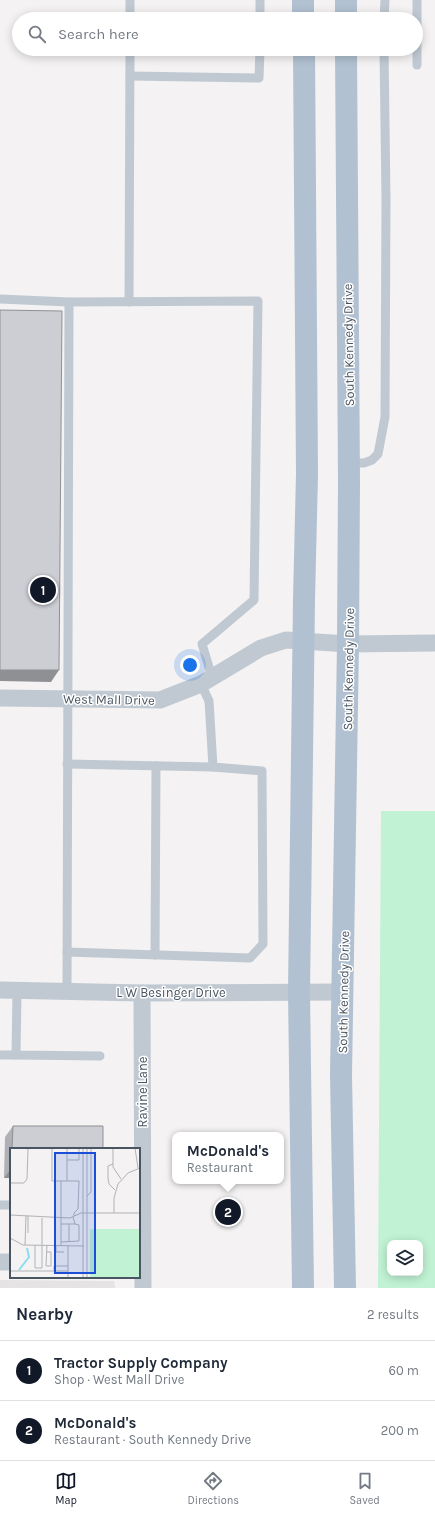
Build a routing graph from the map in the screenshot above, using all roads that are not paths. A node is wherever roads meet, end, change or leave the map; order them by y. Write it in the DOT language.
graph roads {
  1 [pos="130,0"];
  2 [pos="260,0"];
  3 [pos="303,0"];
  4 [pos="346,0"];
  5 [pos="385,0"];
  6 [pos="417,0"];
  7 [pos="130,12"];
  8 [pos="260,12"];
  9 [pos="303,12"];
  10 [pos="346,12"];
  11 [pos="384,12"];
  12 [pos="417,12"];
  13 [pos="130,56"];
  14 [pos="260,56"];
  15 [pos="304,56"];
  16 [pos="346,56"];
  17 [pos="384,56"];
  18 [pos="417,56"];
  19 [pos="417,65"];
  20 [pos="130,76"];
  21 [pos="0,299"];
  22 [pos="69,302"];
  23 [pos="129,302"];
  24 [pos="349,463"];
  25 [pos="304,641"];
  26 [pos="435,643"];
  27 [pos="348,644"];
  28 [pos="206,681"];
  29 [pos="0,698"];
  30 [pos="67,699"];
  31 [pos="67,764"];
  32 [pos="156,766"];
  33 [pos="213,766"];
  34 [pos="67,952"];
  35 [pos="155,955"];
  36 [pos="8,990"];
  37 [pos="67,992"];
  38 [pos="299,992"];
  39 [pos="342,992"];
  40 [pos="142,993"];
  41 [pos="0,1055"];
  42 [pos="16,1055"];
  43 [pos="100,1056"];
  44 [pos="141,1207"];
  45 [pos="141,1261"];
  46 [pos="143,1288"];
  47 [pos="303,1288"];
  48 [pos="346,1288"];
  1 -- 7 [label="lane"];
  2 -- 8 [label="lane"];
  3 -- 9 [label="main road"];
  4 -- 10 [label="main road"];
  5 -- 11 [label="lane"];
  6 -- 12 [label="lane"];
  13 -- 20 [label="lane"];
  14 -- 20 [label="lane"];
  15 -- 25 [label="main road"];
  16 -- 24 [label="main road, South Kennedy Drive"];
  17 -- 24 [label="lane"];
  18 -- 19 [label="lane"];
  20 -- 23 [label="lane"];
  21 -- 22 [label="lane"];
  22 -- 23 [label="lane"];
  22 -- 30 [label="lane"];
  23 -- 28 [label="lane"];
  24 -- 27 [label="main road, South Kennedy Drive"];
  25 -- 27 [label="street, West Mall Drive"];
  25 -- 28 [label="street, West Mall Drive"];
  25 -- 38 [label="main road"];
  26 -- 27 [label="street, West Mall Drive"];
  27 -- 39 [label="main road, South Kennedy Drive"];
  28 -- 30 [label="street, West Mall Drive"];
  28 -- 33 [label="lane"];
  29 -- 30 [label="street, West Mall Drive"];
  30 -- 31 [label="lane"];
  31 -- 32 [label="lane"];
  31 -- 34 [label="lane"];
  32 -- 33 [label="lane"];
  32 -- 35 [label="lane"];
  33 -- 35 [label="lane"];
  34 -- 35 [label="lane"];
  34 -- 37 [label="lane"];
  36 -- 37 [label="street, L W Besinger Drive"];
  36 -- 42 [label="lane"];
  37 -- 40 [label="street, L W Besinger Drive"];
  38 -- 39 [label="street, L W Besinger Drive"];
  38 -- 40 [label="street, L W Besinger Drive"];
  38 -- 47 [label="main road"];
  39 -- 48 [label="main road, South Kennedy Drive"];
  40 -- 44 [label="street, Ravine Lane"];
  41 -- 42 [label="lane"];
  42 -- 43 [label="lane"];
  44 -- 45 [label="street, Ravine Lane"];
  45 -- 46 [label="street, Ravine Lane"];
}
